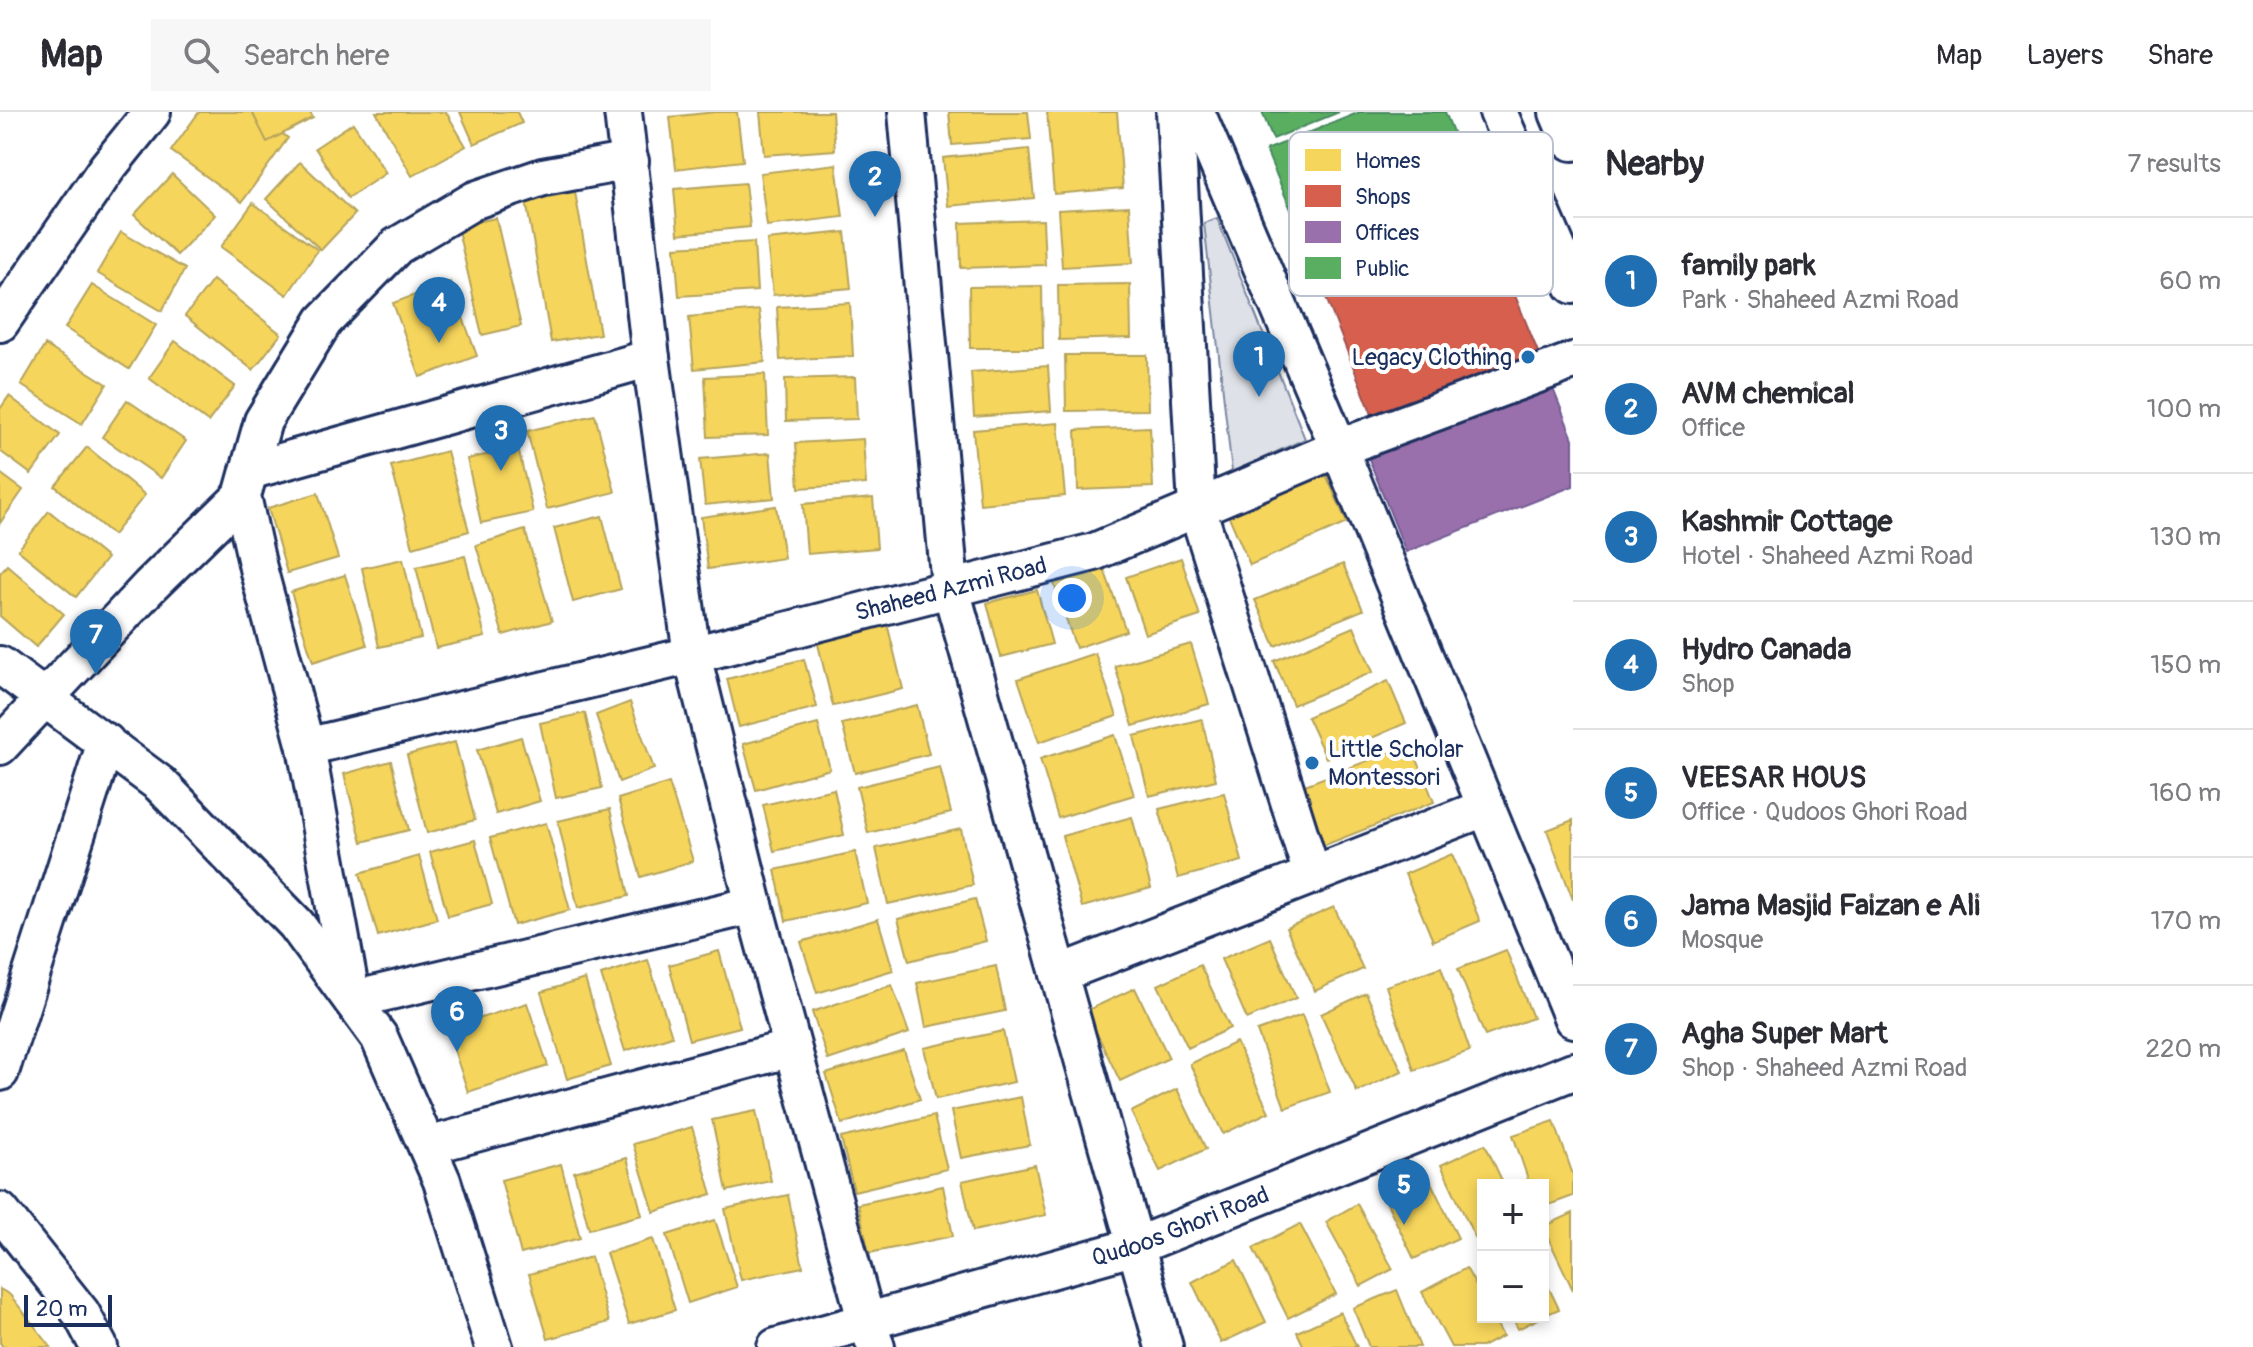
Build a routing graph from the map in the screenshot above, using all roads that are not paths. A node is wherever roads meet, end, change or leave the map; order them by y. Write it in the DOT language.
graph roads {
  1 [pos="152,112"];
  2 [pos="623,112"];
  3 [pos="907,112"];
  4 [pos="1175,112"];
  5 [pos="1196,112"];
  6 [pos="1498,112"];
  7 [pos="1562,112"];
  8 [pos="1507,132"];
  9 [pos="1573,138"];
  10 [pos="630,161"];
  11 [pos="1553,239"];
  12 [pos="1573,285"];
  13 [pos="0,323"];
  14 [pos="651,358"];
  15 [pos="1573,361"];
  16 [pos="1339,448"];
  17 [pos="246,484"];
  18 [pos="1197,508"];
  19 [pos="950,586"];
  20 [pos="692,655"];
  21 [pos="0,665"];
  22 [pos="45,698"];
  23 [pos="106,742"];
  24 [pos="0,746"];
  25 [pos="306,747"];
  26 [pos="1487,807"];
  27 [pos="1312,874"];
  28 [pos="754,905"];
  29 [pos="1059,974"];
  30 [pos="352,1000"];
  31 [pos="1573,1019"];
  32 [pos="792,1048"];
  33 [pos="1573,1071"];
  34 [pos="0,1072"];
  35 [pos="427,1146"];
  36 [pos="0,1211"];
  37 [pos="1136,1246"];
  38 [pos="871,1334"];
  39 [pos="99,1347"];
  40 [pos="494,1347"];
  41 [pos="776,1347"];
  42 [pos="1164,1347"];
  1 -- 13 [label="street"];
  2 -- 10 [label="street"];
  3 -- 19 [label="street"];
  4 -- 18 [label="street"];
  5 -- 16 [label="street"];
  6 -- 8 [label="street"];
  7 -- 9 [label="highway"];
  10 -- 14 [label="street"];
  10 -- 17 [label="street"];
  11 -- 12 [label="street"];
  14 -- 17 [label="street"];
  14 -- 20 [label="street"];
  15 -- 16 [label="street, Shaheed Azmi Road"];
  16 -- 18 [label="street, Shaheed Azmi Road"];
  16 -- 26 [label="street"];
  17 -- 22 [label="street"];
  17 -- 25 [label="street"];
  18 -- 19 [label="street, Shaheed Azmi Road"];
  18 -- 27 [label="street"];
  19 -- 20 [label="street, Shaheed Azmi Road"];
  19 -- 29 [label="street"];
  20 -- 25 [label="street, Shaheed Azmi Road"];
  20 -- 28 [label="street"];
  21 -- 22 [label="street"];
  22 -- 23 [label="street"];
  22 -- 24 [label="street"];
  23 -- 30 [label="street"];
  23 -- 34 [label="street"];
  25 -- 30 [label="street"];
  26 -- 27 [label="street"];
  26 -- 31 [label="street"];
  27 -- 29 [label="street"];
  28 -- 30 [label="street"];
  28 -- 32 [label="street"];
  29 -- 37 [label="street"];
  30 -- 35 [label="street"];
  32 -- 35 [label="street"];
  32 -- 38 [label="street"];
  33 -- 37 [label="street, Qudoos Ghori Road"];
  35 -- 40 [label="street"];
  36 -- 39 [label="street"];
  37 -- 38 [label="street, Qudoos Ghori Road"];
  37 -- 42 [label="street"];
  38 -- 41 [label="street, Qudoos Ghori Road"];
}
